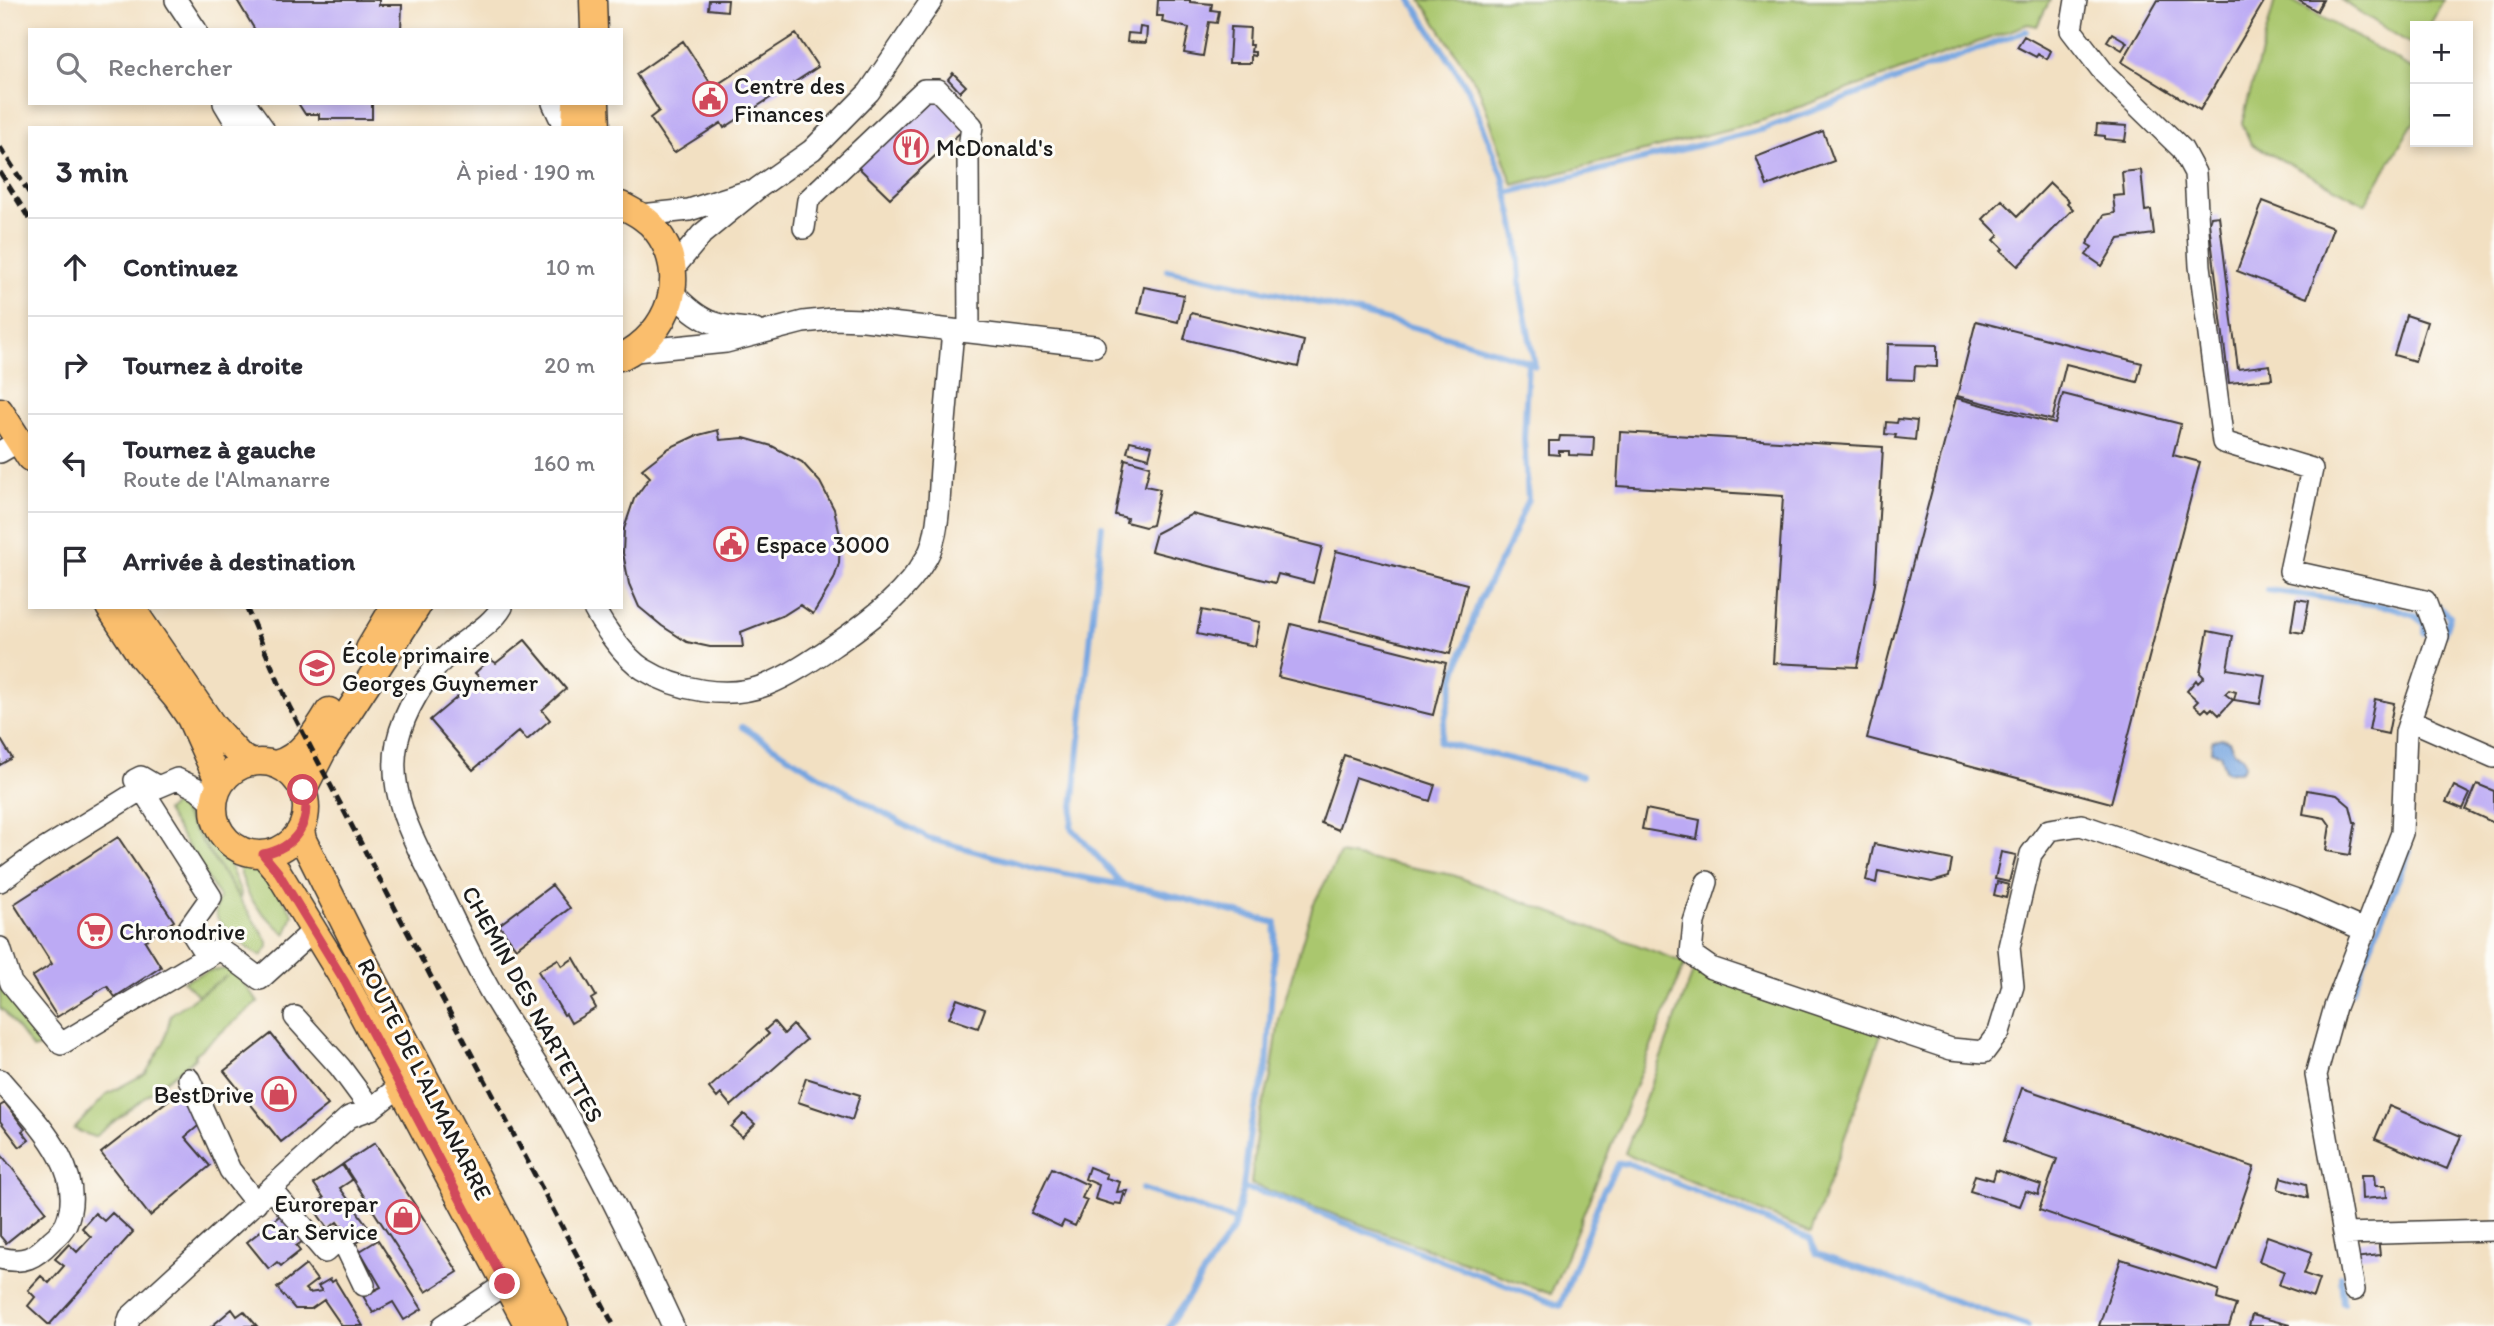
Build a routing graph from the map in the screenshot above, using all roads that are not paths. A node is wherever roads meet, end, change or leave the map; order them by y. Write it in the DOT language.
graph roads {
  1 [pos="173,0"];
  2 [pos="575,0"];
  3 [pos="593,0"];
  4 [pos="932,0"];
  5 [pos="2076,0"];
  6 [pos="183,28"];
  7 [pos="194,28"];
  8 [pos="575,28"];
  9 [pos="594,28"];
  10 [pos="554,105"];
  11 [pos="576,105"];
  12 [pos="596,105"];
  13 [pos="237,115"];
  14 [pos="259,126"];
  15 [pos="562,126"];
  16 [pos="575,126"];
  17 [pos="597,126"];
  18 [pos="758,188"];
  19 [pos="631,210"];
  20 [pos="804,228"];
  21 [pos="673,281"];
  22 [pos="764,331"];
  23 [pos="961,331"];
  24 [pos="1094,346"];
  25 [pos="628,354"];
  26 [pos="0,411"];
  27 [pos="16,450"];
  28 [pos="110,609"];
  29 [pos="132,609"];
  30 [pos="411,609"];
  31 [pos="411,609"];
  32 [pos="500,609"];
  33 [pos="594,609"];
  34 [pos="2410,720"];
  35 [pos="2494,757"];
  36 [pos="263,764"];
  37 [pos="145,786"];
  38 [pos="303,790"];
  39 [pos="217,794"];
  40 [pos="68,821"];
  41 [pos="301,830"];
  42 [pos="263,854"];
  43 [pos="0,881"];
  44 [pos="1707,882"];
  45 [pos="313,931"];
  46 [pos="2365,931"];
  47 [pos="0,948"];
  48 [pos="207,957"];
  49 [pos="295,1017"];
  50 [pos="190,1079"];
  51 [pos="0,1080"];
  52 [pos="400,1086"];
  53 [pos="371,1109"];
  54 [pos="263,1196"];
  55 [pos="2494,1230"];
  56 [pos="2344,1234"];
  57 [pos="0,1258"];
  58 [pos="505,1284"];
  59 [pos="364,1285"];
  60 [pos="2354,1290"];
  61 [pos="127,1326"];
  62 [pos="443,1326"];
  63 [pos="528,1326"];
  64 [pos="555,1326"];
  65 [pos="673,1326"];
  1 -- 6 [label="street"];
  1 -- 7 [label="street"];
  2 -- 8 [label="main road"];
  3 -- 9 [label="main road"];
  4 -- 18 [label="street"];
  5 -- 34 [label="street"];
  10 -- 15 [label="street"];
  11 -- 16 [label="main road"];
  12 -- 17 [label="main road"];
  13 -- 14 [label="street"];
  18 -- 19 [label="street"];
  18 -- 21 [label="street"];
  19 -- 21 [label="main road"];
  20 -- 23 [label="street"];
  21 -- 22 [label="street"];
  21 -- 25 [label="main road"];
  22 -- 23 [label="street"];
  22 -- 25 [label="street"];
  23 -- 24 [label="street"];
  23 -- 33 [label="street"];
  26 -- 27 [label="main road"];
  28 -- 39 [label="main road"];
  29 -- 36 [label="main road"];
  30 -- 36 [label="main road"];
  31 -- 38 [label="main road"];
  32 -- 65 [label="street, CHEMIN DES NARTETTES"];
  34 -- 35 [label="street"];
  34 -- 46 [label="street"];
  36 -- 38 [label="main road"];
  36 -- 39 [label="main road"];
  37 -- 39 [label="street"];
  37 -- 40 [label="street"];
  37 -- 43 [label="street"];
  37 -- 48 [label="street"];
  38 -- 41 [label="main road"];
  39 -- 42 [label="main road"];
  41 -- 42 [label="main road"];
  41 -- 64 [label="main road, ROUTE DE L'ALMANARRE"];
  42 -- 45 [label="main road, ROUTE DE L'ALMANARRE"];
  44 -- 46 [label="street"];
  45 -- 48 [label="street"];
  45 -- 52 [label="main road, ROUTE DE L'ALMANARRE"];
  46 -- 56 [label="street"];
  47 -- 48 [label="street"];
  49 -- 53 [label="street"];
  50 -- 54 [label="street"];
  51 -- 57 [label="street"];
  52 -- 53 [label="street"];
  52 -- 58 [label="main road, ROUTE DE L'ALMANARRE"];
  53 -- 54 [label="street"];
  54 -- 59 [label="street"];
  54 -- 61 [label="street"];
  55 -- 56 [label="street"];
  56 -- 60 [label="street"];
  58 -- 62 [label="street"];
  58 -- 63 [label="main road, ROUTE DE L'ALMANARRE"];
}
